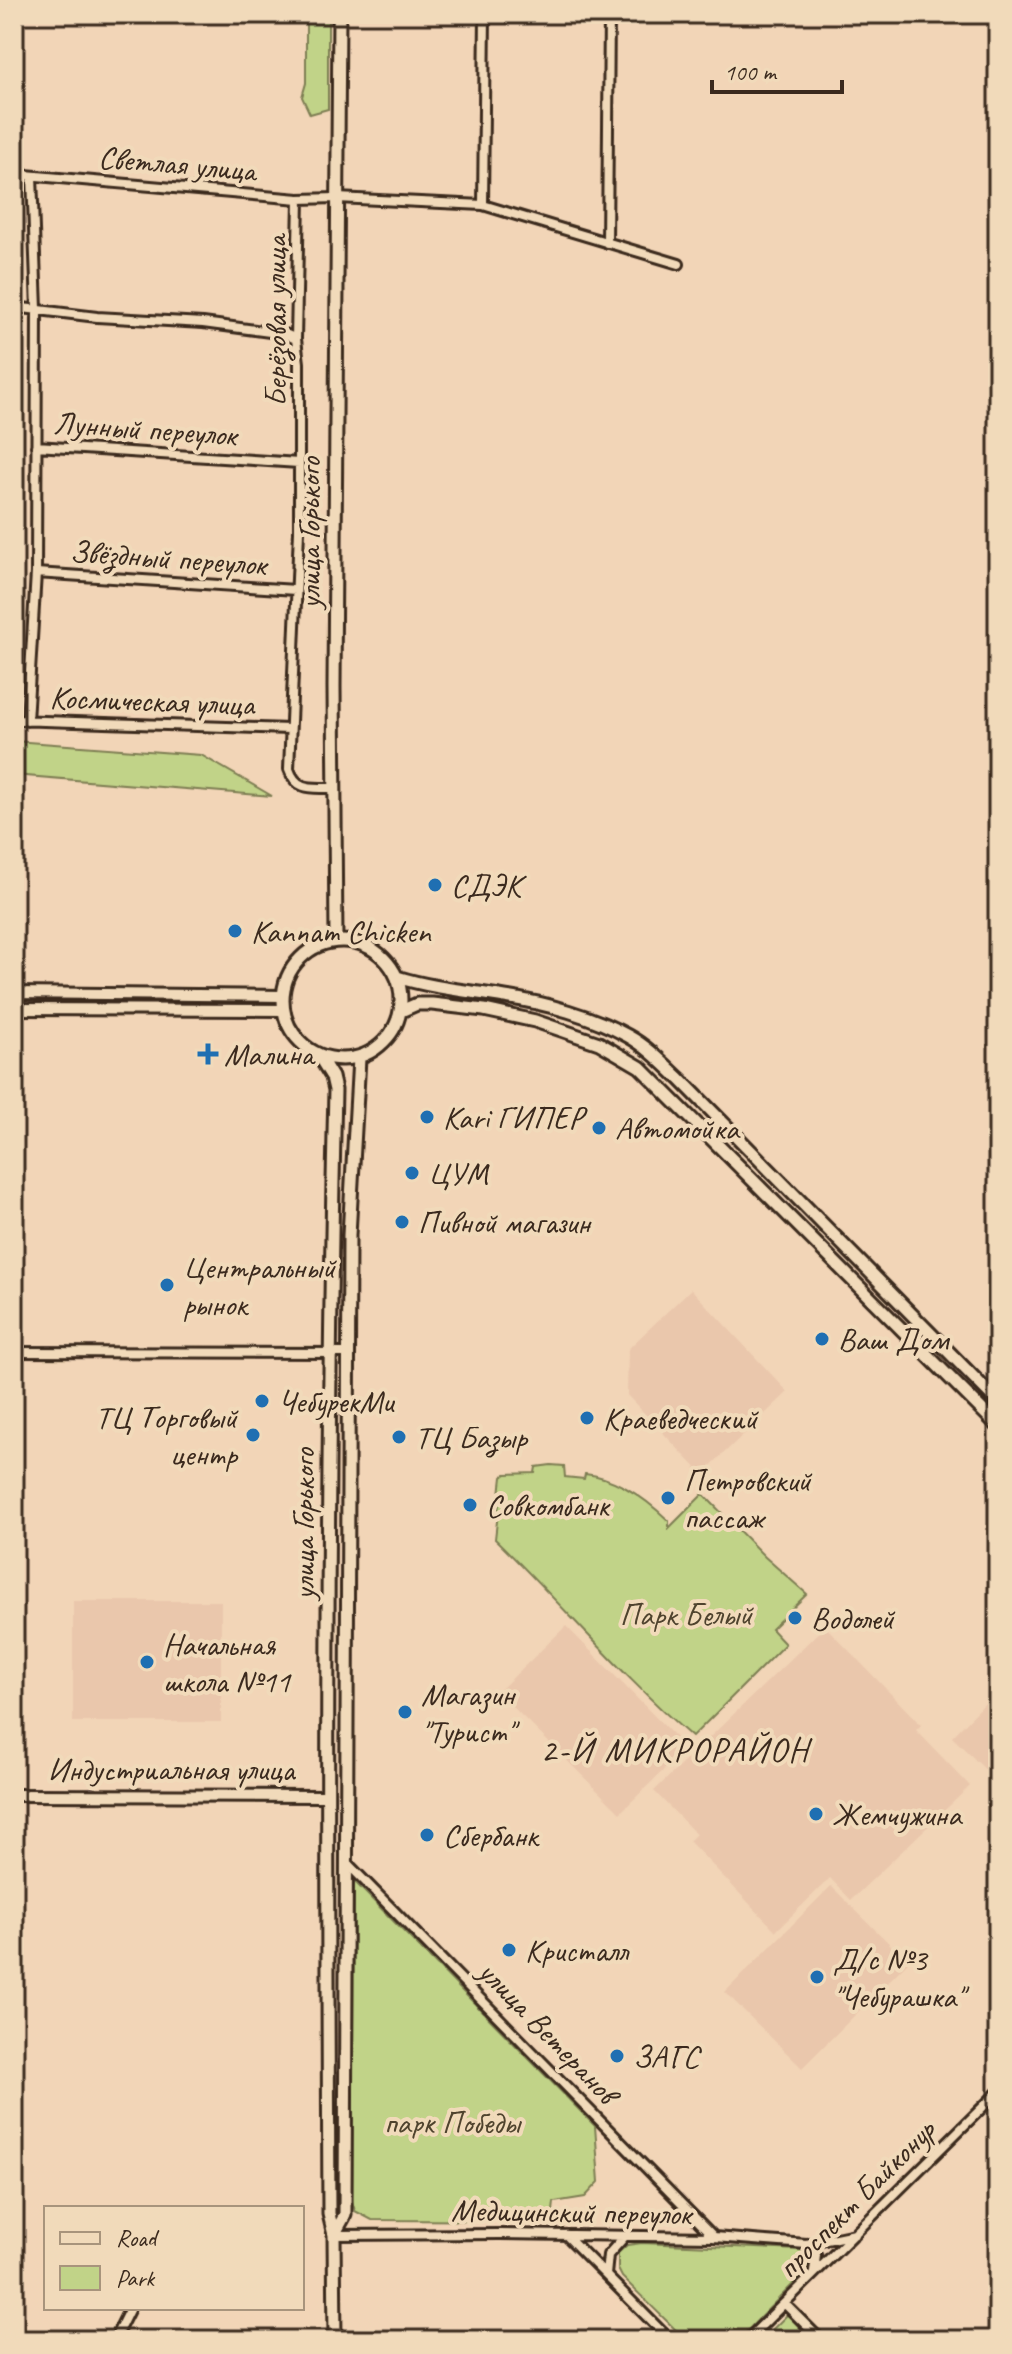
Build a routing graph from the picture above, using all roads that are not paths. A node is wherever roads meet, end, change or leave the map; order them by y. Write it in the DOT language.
graph roads {
  1 [pos="339,14"];
  2 [pos="485,14"];
  3 [pos="609,14"];
  4 [pos="14,174"];
  5 [pos="32,176"];
  6 [pos="337,198"];
  7 [pos="299,199"];
  8 [pos="483,205"];
  9 [pos="607,243"];
  10 [pos="679,264"];
  11 [pos="14,307"];
  12 [pos="37,309"];
  13 [pos="296,339"];
  14 [pos="36,446"];
  15 [pos="299,463"];
  16 [pos="36,573"];
  17 [pos="296,590"];
  18 [pos="14,720"];
  19 [pos="27,721"];
  20 [pos="289,729"];
  21 [pos="336,788"];
  22 [pos="336,939"];
  23 [pos="397,977"];
  24 [pos="14,993"];
  25 [pos="282,996"];
  26 [pos="14,1009"];
  27 [pos="283,1010"];
  28 [pos="401,1011"];
  29 [pos="607,1026"];
  30 [pos="599,1043"];
  31 [pos="319,1056"];
  32 [pos="359,1058"];
  33 [pos="911,1314"];
  34 [pos="897,1326"];
  35 [pos="14,1352"];
  36 [pos="329,1352"];
  37 [pos="349,1353"];
  38 [pos="998,1402"];
  39 [pos="998,1426"];
  40 [pos="14,1795"];
  41 [pos="327,1796"];
  42 [pos="346,1796"];
  43 [pos="346,1862"];
  44 [pos="998,2092"];
  45 [pos="855,2234"];
  46 [pos="334,2235"];
  47 [pos="566,2235"];
  48 [pos="626,2236"];
  49 [pos="714,2237"];
  50 [pos="807,2244"];
  51 [pos="814,2273"];
  52 [pos="606,2275"];
  53 [pos="785,2304"];
  54 [pos="129,2310"];
  55 [pos="114,2340"];
  56 [pos="335,2340"];
  57 [pos="670,2340"];
  58 [pos="747,2340"];
  59 [pos="821,2340"];
  1 -- 6 [label="main road, улица Горького"];
  2 -- 8 [label="street"];
  3 -- 9 [label="street"];
  4 -- 5 [label="street, Светлая улица"];
  5 -- 7 [label="street, Светлая улица"];
  5 -- 12 [label="street"];
  6 -- 7 [label="street, Светлая улица"];
  6 -- 8 [label="street, Светлая улица"];
  6 -- 21 [label="main road, улица Горького"];
  7 -- 13 [label="street, Берёзовая улица"];
  8 -- 9 [label="street, Светлая улица"];
  9 -- 10 [label="street, Светлая улица"];
  11 -- 12 [label="street"];
  12 -- 13 [label="street"];
  12 -- 14 [label="street"];
  13 -- 15 [label="street, Берёзовая улица"];
  14 -- 15 [label="street, Лунный переулок"];
  14 -- 16 [label="street"];
  15 -- 17 [label="street, Берёзовая улица"];
  16 -- 17 [label="street, Звёздный переулок"];
  16 -- 19 [label="street"];
  17 -- 20 [label="street, Берёзовая улица"];
  18 -- 19 [label="street, Космическая улица"];
  19 -- 20 [label="street, Космическая улица"];
  20 -- 21 [label="street, Берёзовая улица"];
  21 -- 22 [label="main road, улица Горького"];
  22 -- 23 [label="main road"];
  22 -- 25 [label="main road"];
  23 -- 28 [label="main road"];
  23 -- 29 [label="main road"];
  24 -- 25 [label="street"];
  25 -- 27 [label="main road"];
  26 -- 27 [label="street"];
  27 -- 31 [label="main road"];
  28 -- 30 [label="main road"];
  28 -- 32 [label="main road"];
  29 -- 30 [label="main road"];
  29 -- 33 [label="main road"];
  30 -- 34 [label="main road"];
  31 -- 32 [label="main road"];
  31 -- 36 [label="main road, улица Горького"];
  32 -- 37 [label="main road, улица Горького"];
  33 -- 34 [label="main road"];
  33 -- 38 [label="main road"];
  34 -- 39 [label="main road"];
  35 -- 36 [label="street"];
  36 -- 37 [label="street"];
  36 -- 41 [label="main road, улица Горького"];
  37 -- 42 [label="main road, улица Горького"];
  40 -- 41 [label="street, Индустриальная улица"];
  41 -- 42 [label="main road"];
  41 -- 46 [label="main road, улица Горького"];
  42 -- 43 [label="main road, улица Горького"];
  43 -- 46 [label="main road, улица Горького"];
  43 -- 49 [label="street, улица Ветеранов"];
  44 -- 45 [label="street, проспект Байконур"];
  45 -- 50 [label="street, Медицинский переулок"];
  45 -- 51 [label="street, проспект Байконур"];
  46 -- 47 [label="street, Медицинский переулок"];
  46 -- 56 [label="main road, улица Горького"];
  47 -- 48 [label="street, Медицинский переулок"];
  47 -- 52 [label="street"];
  48 -- 49 [label="street, Медицинский переулок"];
  48 -- 52 [label="street"];
  49 -- 50 [label="street, Медицинский переулок"];
  50 -- 51 [label="street"];
  51 -- 53 [label="street, проспект Байконур"];
  52 -- 57 [label="street"];
  53 -- 58 [label="street, проспект Байконур"];
  53 -- 59 [label="street"];
  54 -- 55 [label="street"];
}
